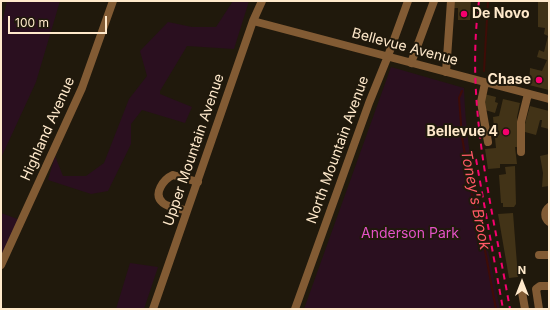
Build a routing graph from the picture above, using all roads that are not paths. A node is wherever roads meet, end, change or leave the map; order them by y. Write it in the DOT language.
graph roads {
  1 [pos="113,1"];
  2 [pos="262,1"];
  3 [pos="408,1"];
  4 [pos="434,1"];
  5 [pos="451,1"];
  6 [pos="253,21"];
  7 [pos="388,56"];
  8 [pos="412,62"];
  9 [pos="446,72"];
  10 [pos="485,83"];
  11 [pos="528,94"];
  12 [pos="549,99"];
  13 [pos="488,142"];
  14 [pos="521,152"];
  15 [pos="198,182"];
  16 [pos="549,207"];
  17 [pos="187,211"];
  18 [pos="549,222"];
  19 [pos="539,255"];
  20 [pos="549,255"];
  21 [pos="1,265"];
  22 [pos="549,286"];
  23 [pos="522,292"];
  24 [pos="153,309"];
  25 [pos="295,309"];
  26 [pos="525,309"];
  27 [pos="539,309"];
  1 -- 21 [label="street, Highland Avenue"];
  2 -- 6 [label="street, Upper Mountain Avenue"];
  3 -- 7 [label="street, North Mountain Avenue"];
  4 -- 8 [label="street"];
  5 -- 9 [label="street"];
  6 -- 7 [label="street, Bellevue Avenue"];
  6 -- 15 [label="street, Upper Mountain Avenue"];
  7 -- 8 [label="street, Bellevue Avenue"];
  7 -- 25 [label="street, North Mountain Avenue"];
  8 -- 9 [label="street, Bellevue Avenue"];
  9 -- 10 [label="street, Bellevue Avenue"];
  10 -- 11 [label="street, Bellevue Avenue"];
  10 -- 13 [label="street"];
  11 -- 12 [label="street, Bellevue Avenue"];
  11 -- 14 [label="street"];
  15 -- 17 [label="street, Upper Mountain Avenue"];
  15 -- 17 [label="street"];
  16 -- 18 [label="street"];
  17 -- 24 [label="street, Upper Mountain Avenue"];
  19 -- 20 [label="street"];
  22 -- 27 [label="street"];
  23 -- 26 [label="street"];
}
